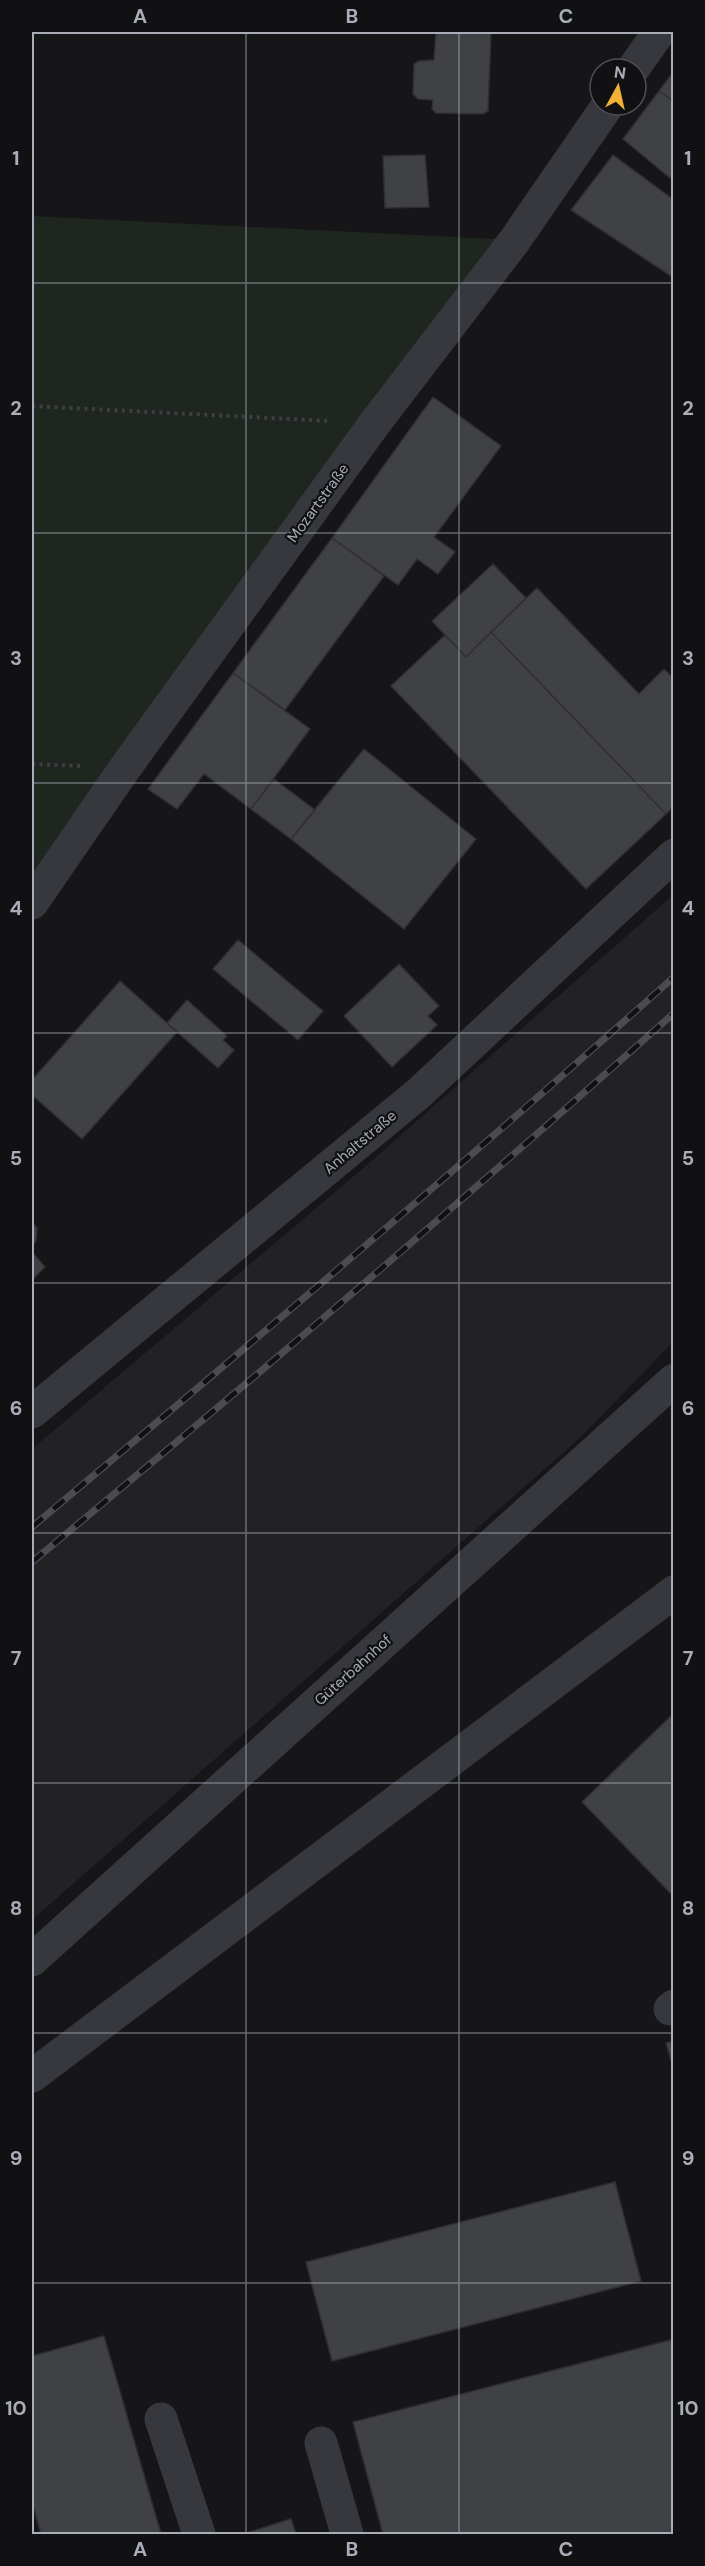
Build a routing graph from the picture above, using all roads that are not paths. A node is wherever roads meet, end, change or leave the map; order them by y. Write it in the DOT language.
graph roads {
  1 [pos="659,32"];
  2 [pos="641,57"];
  3 [pos="600,117"];
  4 [pos="674,855"];
  5 [pos="32,903"];
  6 [pos="674,1380"];
  7 [pos="34,1407"];
  8 [pos="674,1592"];
  9 [pos="32,1960"];
  10 [pos="32,2076"];
  11 [pos="161,2419"];
  12 [pos="321,2443"];
  13 [pos="199,2535"];
  14 [pos="347,2535"];
  1 -- 2 [label="street"];
  3 -- 5 [label="street, Mozartstraße"];
  4 -- 7 [label="street, Anhaltstraße"];
  6 -- 9 [label="street, Güterbahnhof"];
  8 -- 10 [label="street"];
  11 -- 13 [label="street"];
  12 -- 14 [label="street"];
}
